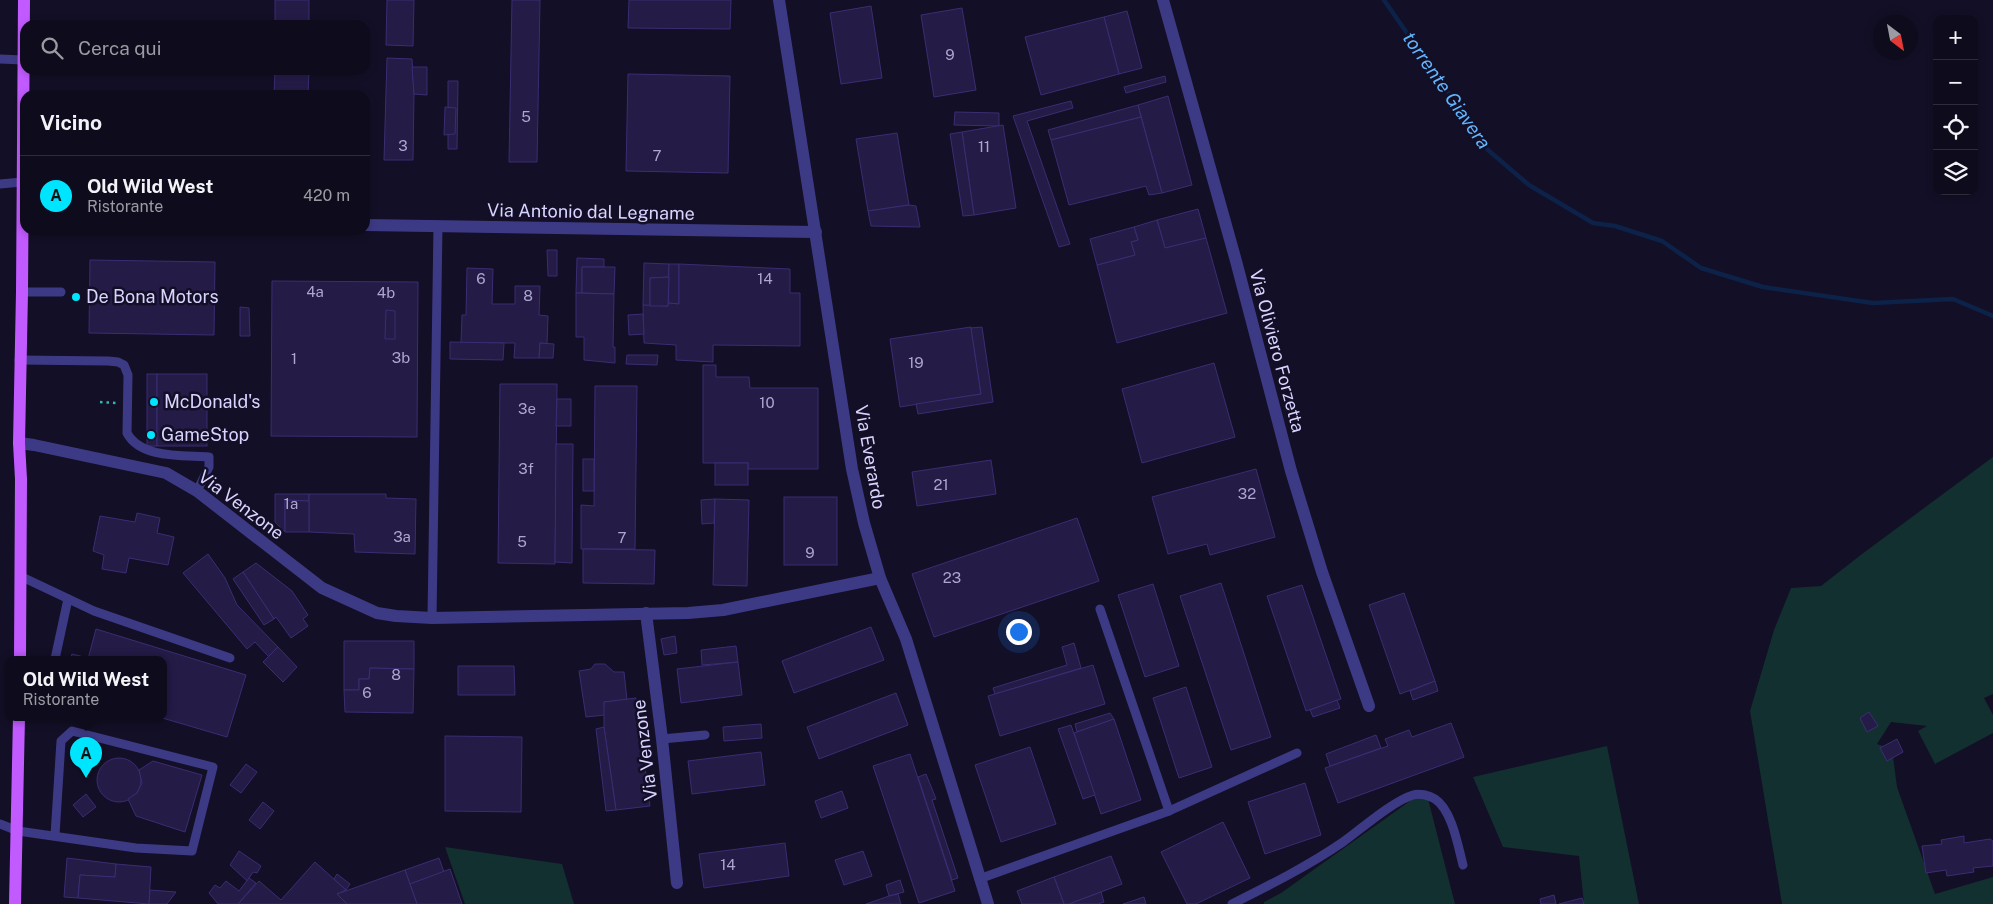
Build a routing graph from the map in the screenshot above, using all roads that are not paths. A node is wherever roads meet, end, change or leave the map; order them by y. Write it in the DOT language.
graph roads {
  1 [pos="24,0"];
  2 [pos="779,0"];
  3 [pos="1163,0"];
  4 [pos="24,20"];
  5 [pos="0,59"];
  6 [pos="20,60"];
  7 [pos="23,75"];
  8 [pos="23,90"];
  9 [pos="20,182"];
  10 [pos="0,184"];
  11 [pos="370,225"];
  12 [pos="438,226"];
  13 [pos="816,232"];
  14 [pos="24,235"];
  15 [pos="22,292"];
  16 [pos="61,292"];
  17 [pos="19,360"];
  18 [pos="19,444"];
  19 [pos="197,491"];
  20 [pos="20,576"];
  21 [pos="880,578"];
  22 [pos="68,599"];
  23 [pos="1100,610"];
  24 [pos="646,613"];
  25 [pos="432,618"];
  26 [pos="20,656"];
  27 [pos="56,656"];
  28 [pos="230,658"];
  29 [pos="1369,706"];
  30 [pos="19,721"];
  31 [pos="705,735"];
  32 [pos="662,739"];
  33 [pos="1297,753"];
  34 [pos="1169,811"];
  35 [pos="0,824"];
  36 [pos="18,831"];
  37 [pos="55,835"];
  38 [pos="1463,865"];
  39 [pos="979,879"];
  40 [pos="677,883"];
  41 [pos="15,904"];
  42 [pos="988,904"];
  43 [pos="1232,904"];
  1 -- 4 [label="main road"];
  2 -- 13 [label="street, Via Everardo"];
  3 -- 29 [label="street, Via Oliviero Forzetta"];
  5 -- 6 [label="lane"];
  7 -- 8 [label="main road"];
  9 -- 10 [label="lane"];
  11 -- 12 [label="street, Via Antonio dal Legname"];
  12 -- 13 [label="street, Via Antonio dal Legname"];
  12 -- 25 [label="lane"];
  13 -- 21 [label="street, Via Everardo"];
  14 -- 15 [label="main road"];
  15 -- 16 [label="lane"];
  15 -- 17 [label="main road"];
  17 -- 18 [label="main road"];
  17 -- 19 [label="lane"];
  18 -- 19 [label="street, Via Venzone"];
  18 -- 20 [label="main road"];
  19 -- 25 [label="street, Via Venzone"];
  20 -- 22 [label="lane"];
  20 -- 26 [label="main road"];
  21 -- 24 [label="street, Via Venzone"];
  21 -- 39 [label="street, Via Everardo"];
  22 -- 27 [label="lane"];
  22 -- 28 [label="lane"];
  23 -- 34 [label="lane"];
  24 -- 25 [label="street, Via Venzone"];
  24 -- 32 [label="street, Via Venzone"];
  30 -- 36 [label="main road"];
  31 -- 32 [label="lane"];
  32 -- 40 [label="street, Via Venzone"];
  33 -- 34 [label="lane"];
  34 -- 39 [label="lane"];
  35 -- 36 [label="lane"];
  36 -- 37 [label="lane"];
  36 -- 41 [label="main road"];
  37 -- 37 [label="lane"];
  38 -- 43 [label="lane"];
  39 -- 42 [label="street, Via Everardo"];
}
